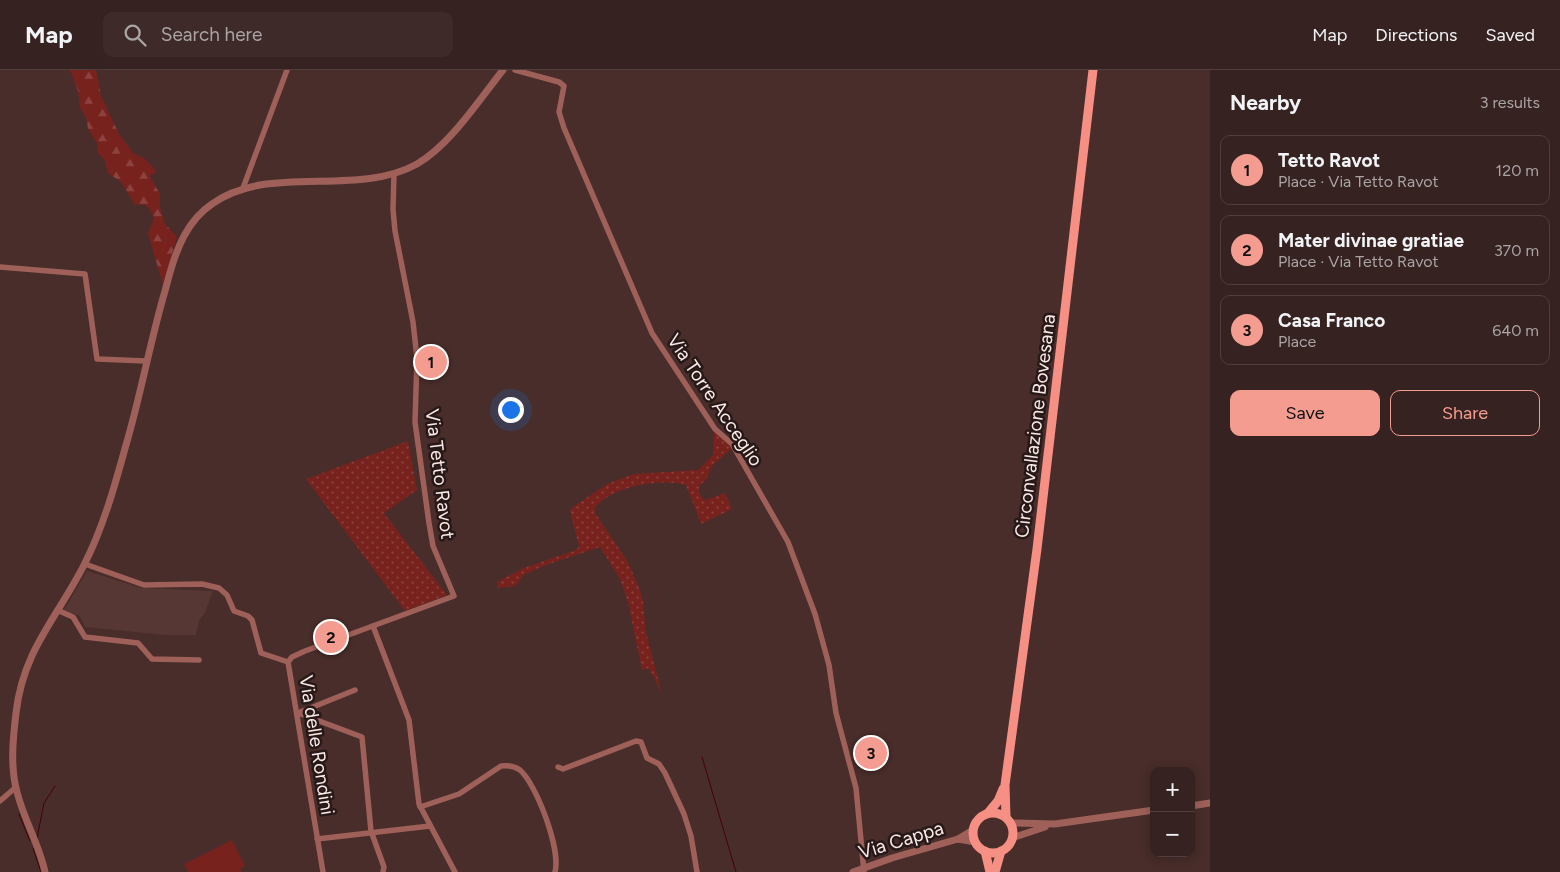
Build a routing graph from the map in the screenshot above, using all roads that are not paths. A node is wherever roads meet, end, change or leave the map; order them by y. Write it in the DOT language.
graph roads {
  1 [pos="287,70"];
  2 [pos="502,70"];
  3 [pos="515,70"];
  4 [pos="1093,70"];
  5 [pos="394,174"];
  6 [pos="243,188"];
  7 [pos="0,267"];
  8 [pos="146,361"];
  9 [pos="85,564"];
  10 [pos="57,610"];
  11 [pos="373,626"];
  12 [pos="199,660"];
  13 [pos="288,662"];
  14 [pos="355,690"];
  15 [pos="298,713"];
  16 [pos="558,767"];
  17 [pos="1005,785"];
  18 [pos="16,788"];
  19 [pos="0,801"];
  20 [pos="1210,803"];
  21 [pos="1195,805"];
  22 [pos="420,807"];
  23 [pos="1150,811"];
  24 [pos="988,813"];
  25 [pos="1008,820"];
  26 [pos="1055,824"];
  27 [pos="430,826"];
  28 [pos="973,830"];
  29 [pos="371,831"];
  30 [pos="1012,838"];
  31 [pos="318,839"];
  32 [pos="958,839"];
  33 [pos="975,842"];
  34 [pos="985,851"];
  35 [pos="1001,851"];
  36 [pos="864,870"];
  37 [pos="45,872"];
  38 [pos="323,872"];
  39 [pos="383,872"];
  40 [pos="455,872"];
  41 [pos="555,872"];
  42 [pos="696,872"];
  43 [pos="853,872"];
  44 [pos="990,872"];
  45 [pos="995,872"];
  1 -- 6 [label="street"];
  2 -- 5 [label="street"];
  3 -- 36 [label="street, Via Torre Acceglio"];
  4 -- 17 [label="main road, Circonvallazione Bovesana"];
  5 -- 6 [label="street"];
  5 -- 11 [label="street, Via Tetto Ravot"];
  6 -- 8 [label="street"];
  7 -- 8 [label="street"];
  8 -- 9 [label="street"];
  9 -- 10 [label="street"];
  9 -- 13 [label="street, Via delle Rondini"];
  10 -- 12 [label="street"];
  10 -- 18 [label="street"];
  11 -- 13 [label="street, Via Tetto Ravot"];
  11 -- 22 [label="street"];
  13 -- 15 [label="street, Via delle Rondini"];
  14 -- 15 [label="street"];
  15 -- 29 [label="street"];
  15 -- 31 [label="street, Via delle Rondini"];
  16 -- 42 [label="street"];
  17 -- 24 [label="main road, Circonvallazione Bovesana"];
  17 -- 25 [label="main road, Circonvallazione Bovesana"];
  18 -- 19 [label="street"];
  18 -- 37 [label="street"];
  20 -- 21 [label="street"];
  22 -- 27 [label="street"];
  22 -- 41 [label="street"];
  23 -- 26 [label="street"];
  24 -- 25 [label="main road"];
  24 -- 28 [label="main road"];
  25 -- 26 [label="street"];
  25 -- 30 [label="main road"];
  26 -- 30 [label="street"];
  27 -- 29 [label="street"];
  27 -- 40 [label="street"];
  28 -- 32 [label="street"];
  28 -- 33 [label="main road"];
  29 -- 31 [label="street"];
  29 -- 39 [label="street"];
  30 -- 35 [label="main road"];
  31 -- 38 [label="street, Via delle Rondini"];
  32 -- 33 [label="street"];
  32 -- 36 [label="street, Via Cappa"];
  33 -- 34 [label="main road"];
  34 -- 35 [label="main road"];
  34 -- 44 [label="main road"];
  35 -- 45 [label="main road"];
  36 -- 43 [label="street, Via Cappa"];
}
